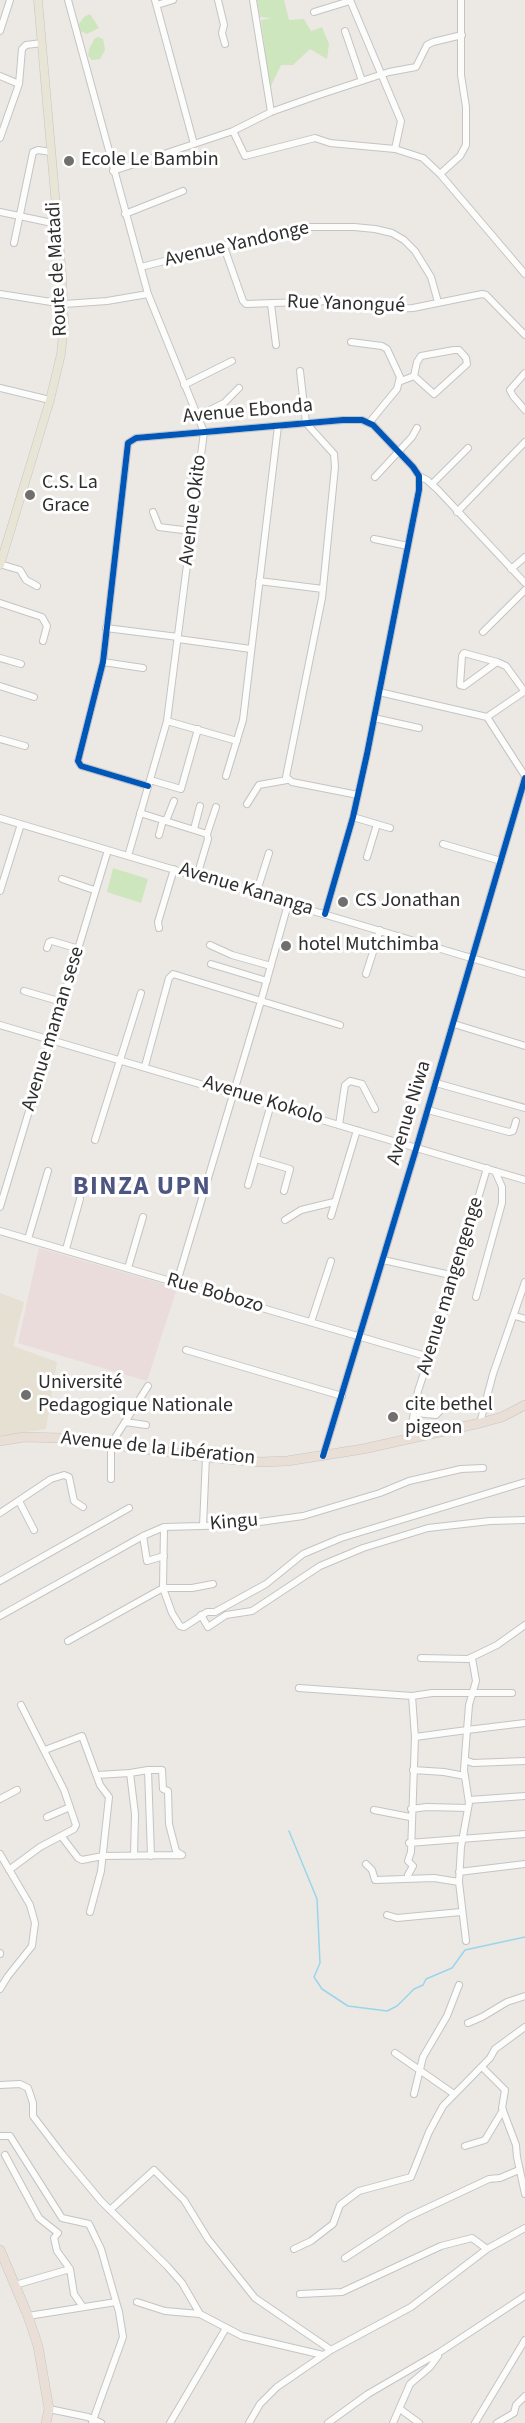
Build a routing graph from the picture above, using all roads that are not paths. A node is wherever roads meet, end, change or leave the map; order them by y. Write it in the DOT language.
graph roads {
  1 [pos="10,0"];
  2 [pos="69,0"];
  3 [pos="173,0"];
  4 [pos="218,0"];
  5 [pos="254,0"];
  6 [pos="461,0"];
  7 [pos="36,1"];
  8 [pos="350,1"];
  9 [pos="156,3"];
  10 [pos="314,12"];
  11 [pos="0,32"];
  12 [pos="345,32"];
  13 [pos="462,35"];
  14 [pos="42,43"];
  15 [pos="225,44"];
  16 [pos="382,74"];
  17 [pos="0,76"];
  18 [pos="362,81"];
  19 [pos="19,84"];
  20 [pos="271,112"];
  21 [pos="233,131"];
  22 [pos="0,138"];
  23 [pos="194,144"];
  24 [pos="395,149"];
  25 [pos="51,152"];
  26 [pos="113,171"];
  27 [pos="440,174"];
  28 [pos="183,191"];
  29 [pos="0,212"];
  30 [pos="125,214"];
  31 [pos="19,216"];
  32 [pos="57,224"];
  33 [pos="14,243"];
  34 [pos="224,247"];
  35 [pos="141,267"];
  36 [pos="525,274"];
  37 [pos="0,294"];
  38 [pos="148,294"];
  39 [pos="438,302"];
  40 [pos="64,304"];
  41 [pos="271,304"];
  42 [pos="525,335"];
  43 [pos="351,342"];
  44 [pos="276,345"];
  45 [pos="232,361"];
  46 [pos="300,371"];
  47 [pos="525,373"];
  48 [pos="414,376"];
  49 [pos="400,381"];
  50 [pos="184,385"];
  51 [pos="0,388"];
  52 [pos="239,388"];
  53 [pos="50,400"];
  54 [pos="525,410"];
  55 [pos="198,416"];
  56 [pos="306,423"];
  57 [pos="369,423"];
  58 [pos="278,426"];
  59 [pos="417,428"];
  60 [pos="204,432"];
  61 [pos="525,442"];
  62 [pos="468,448"];
  63 [pos="399,452"];
  64 [pos="419,476"];
  65 [pos="375,477"];
  66 [pos="432,484"];
  67 [pos="153,512"];
  68 [pos="458,512"];
  69 [pos="191,531"];
  70 [pos="374,539"];
  71 [pos="408,546"];
  72 [pos="2,553"];
  73 [pos="525,557"];
  74 [pos="0,564"];
  75 [pos="512,569"];
  76 [pos="259,581"];
  77 [pos="525,583"];
  78 [pos="37,586"];
  79 [pos="323,589"];
  80 [pos="525,590"];
  81 [pos="0,603"];
  82 [pos="106,628"];
  83 [pos="483,632"];
  84 [pos="178,638"];
  85 [pos="43,641"];
  86 [pos="251,649"];
  87 [pos="0,658"];
  88 [pos="103,662"];
  89 [pos="497,662"];
  90 [pos="21,664"];
  91 [pos="143,668"];
  92 [pos="0,686"];
  93 [pos="379,692"];
  94 [pos="525,692"];
  95 [pos="34,697"];
  96 [pos="487,717"];
  97 [pos="374,718"];
  98 [pos="167,721"];
  99 [pos="419,728"];
  100 [pos="198,729"];
  101 [pos="0,738"];
  102 [pos="237,741"];
  103 [pos="26,746"];
  104 [pos="226,776"];
  105 [pos="525,777"];
  106 [pos="287,780"];
  107 [pos="149,783"];
  108 [pos="358,795"];
  109 [pos="174,801"];
  110 [pos="248,804"];
  111 [pos="200,806"];
  112 [pos="216,807"];
  113 [pos="140,813"];
  114 [pos="353,817"];
  115 [pos="0,818"];
  116 [pos="165,820"];
  117 [pos="21,824"];
  118 [pos="377,824"];
  119 [pos="390,828"];
  120 [pos="194,829"];
  121 [pos="207,834"];
  122 [pos="159,836"];
  123 [pos="443,844"];
  124 [pos="108,850"];
  125 [pos="269,853"];
  126 [pos="128,856"];
  127 [pos="367,857"];
  128 [pos="501,861"];
  129 [pos="174,869"];
  130 [pos="197,876"];
  131 [pos="62,879"];
  132 [pos="94,890"];
  133 [pos="0,891"];
  134 [pos="256,894"];
  135 [pos="288,903"];
  136 [pos="325,914"];
  137 [pos="159,928"];
  138 [pos="380,930"];
  139 [pos="210,945"];
  140 [pos="47,948"];
  141 [pos="79,949"];
  142 [pos="472,959"];
  143 [pos="211,964"];
  144 [pos="271,966"];
  145 [pos="366,974"];
  146 [pos="525,974"];
  147 [pos="267,981"];
  148 [pos="24,991"];
  149 [pos="141,993"];
  150 [pos="261,1001"];
  151 [pos="62,1002"];
  152 [pos="340,1024"];
  153 [pos="454,1024"];
  154 [pos="0,1025"];
  155 [pos="51,1039"];
  156 [pos="525,1046"];
  157 [pos="120,1059"];
  158 [pos="145,1066"];
  159 [pos="436,1083"];
  160 [pos="234,1092"];
  161 [pos="271,1104"];
  162 [pos="525,1108"];
  163 [pos="375,1109"];
  164 [pos="428,1110"];
  165 [pos="516,1122"];
  166 [pos="339,1125"];
  167 [pos="357,1130"];
  168 [pos="95,1140"];
  169 [pos="417,1146"];
  170 [pos="256,1159"];
  171 [pos="487,1168"];
  172 [pos="48,1171"];
  173 [pos="495,1171"];
  174 [pos="0,1179"];
  175 [pos="525,1180"];
  176 [pos="8,1183"];
  177 [pos="248,1185"];
  178 [pos="284,1191"];
  179 [pos="80,1199"];
  180 [pos="334,1202"];
  181 [pos="0,1207"];
  182 [pos="331,1216"];
  183 [pos="143,1217"];
  184 [pos="285,1220"];
  185 [pos="0,1231"];
  186 [pos="28,1239"];
  187 [pos="66,1249"];
  188 [pos="383,1260"];
  189 [pos="331,1261"];
  190 [pos="128,1268"];
  191 [pos="455,1276"];
  192 [pos="177,1282"];
  193 [pos="525,1282"];
  194 [pos="476,1297"];
  195 [pos="515,1316"];
  196 [pos="525,1319"];
  197 [pos="311,1322"];
  198 [pos="359,1337"];
  199 [pos="186,1350"];
  200 [pos="429,1357"];
  201 [pos="148,1386"];
  202 [pos="342,1396"];
  203 [pos="525,1405"];
  204 [pos="442,1409"];
  205 [pos="415,1413"];
  206 [pos="125,1422"];
  207 [pos="480,1423"];
  208 [pos="146,1425"];
  209 [pos="409,1439"];
  210 [pos="0,1441"];
  211 [pos="111,1444"];
  212 [pos="323,1456"];
  213 [pos="206,1457"];
  214 [pos="483,1468"];
  215 [pos="111,1479"];
  216 [pos="525,1482"];
  217 [pos="19,1501"];
  218 [pos="83,1508"];
  219 [pos="129,1508"];
  220 [pos="0,1513"];
  221 [pos="525,1520"];
  222 [pos="203,1526"];
  223 [pos="164,1527"];
  224 [pos="34,1530"];
  225 [pos="143,1536"];
  226 [pos="164,1556"];
  227 [pos="0,1581"];
  228 [pos="213,1584"];
  229 [pos="163,1588"];
  230 [pos="201,1615"];
  231 [pos="0,1616"];
  232 [pos="525,1625"];
  233 [pos="68,1641"];
  234 [pos="421,1658"];
  235 [pos="472,1658"];
  236 [pos="299,1688"];
  237 [pos="472,1692"];
  238 [pos="512,1693"];
  239 [pos="412,1696"];
  240 [pos="21,1705"];
  241 [pos="525,1724"];
  242 [pos="467,1730"];
  243 [pos="415,1737"];
  244 [pos="45,1750"];
  245 [pos="465,1760"];
  246 [pos="525,1761"];
  247 [pos="148,1770"];
  248 [pos="413,1770"];
  249 [pos="130,1773"];
  250 [pos="97,1775"];
  251 [pos="465,1776"];
  252 [pos="17,1790"];
  253 [pos="525,1796"];
  254 [pos="0,1799"];
  255 [pos="469,1800"];
  256 [pos="70,1807"];
  257 [pos="468,1808"];
  258 [pos="411,1809"];
  259 [pos="374,1810"];
  260 [pos="47,1816"];
  261 [pos="410,1817"];
  262 [pos="525,1834"];
  263 [pos="62,1837"];
  264 [pos="463,1837"];
  265 [pos="409,1843"];
  266 [pos="0,1854"];
  267 [pos="103,1856"];
  268 [pos="134,1856"];
  269 [pos="151,1856"];
  270 [pos="366,1864"];
  271 [pos="525,1864"];
  272 [pos="9,1870"];
  273 [pos="459,1872"];
  274 [pos="409,1879"];
  275 [pos="459,1882"];
  276 [pos="90,1912"];
  277 [pos="461,1912"];
  278 [pos="387,1916"];
  279 [pos="466,1941"];
  280 [pos="459,1985"];
  281 [pos="0,1989"];
  282 [pos="525,1996"];
  283 [pos="468,2023"];
  284 [pos="525,2027"];
  285 [pos="395,2053"];
  286 [pos="482,2067"];
  287 [pos="419,2069"];
  288 [pos="0,2085"];
  289 [pos="414,2094"];
  290 [pos="454,2094"];
  291 [pos="502,2110"];
  292 [pos="0,2136"];
  293 [pos="465,2146"];
  294 [pos="5,2155"];
  295 [pos="519,2170"];
  296 [pos="525,2194"];
  297 [pos="110,2210"];
  298 [pos="525,2229"];
  299 [pos="294,2249"];
  300 [pos="487,2249"];
  301 [pos="0,2250"];
  302 [pos="345,2258"];
  303 [pos="70,2269"];
  304 [pos="15,2285"];
  305 [pos="300,2294"];
  306 [pos="525,2296"];
  307 [pos="116,2302"];
  308 [pos="137,2302"];
  309 [pos="82,2307"];
  310 [pos="200,2314"];
  311 [pos="28,2316"];
  312 [pos="226,2328"];
  313 [pos="525,2340"];
  314 [pos="332,2350"];
  315 [pos="440,2352"];
  316 [pos="323,2355"];
  317 [pos="525,2396"];
  318 [pos="49,2409"];
  319 [pos="400,2409"];
  320 [pos="92,2421"];
  321 [pos="46,2423"];
  322 [pos="101,2423"];
  323 [pos="170,2423"];
  324 [pos="249,2423"];
  325 [pos="328,2423"];
  326 [pos="393,2423"];
  327 [pos="419,2423"];
  328 [pos="475,2423"];
  329 [pos="497,2423"];
  1 -- 11 [label="street"];
  2 -- 26 [label="street, Avenue Okito"];
  3 -- 9 [label="street"];
  4 -- 15 [label="street"];
  5 -- 20 [label="street"];
  6 -- 13 [label="street"];
  7 -- 14 [label="main road, Route de Matadi"];
  8 -- 10 [label="street"];
  8 -- 16 [label="street"];
  9 -- 23 [label="street"];
  12 -- 18 [label="street"];
  13 -- 16 [label="street"];
  13 -- 27 [label="street"];
  14 -- 19 [label="street"];
  14 -- 25 [label="main road, Route de Matadi"];
  16 -- 18 [label="street"];
  16 -- 24 [label="street"];
  17 -- 19 [label="street"];
  18 -- 20 [label="street"];
  19 -- 22 [label="street"];
  20 -- 21 [label="street"];
  21 -- 23 [label="street"];
  21 -- 24 [label="street"];
  23 -- 26 [label="street"];
  24 -- 27 [label="street"];
  25 -- 31 [label="street"];
  25 -- 32 [label="main road, Route de Matadi"];
  26 -- 30 [label="street, Avenue Okito"];
  27 -- 36 [label="street"];
  28 -- 30 [label="street"];
  29 -- 31 [label="street"];
  30 -- 35 [label="street, Avenue Okito"];
  31 -- 32 [label="street"];
  31 -- 33 [label="street"];
  32 -- 40 [label="main road, Route de Matadi"];
  34 -- 35 [label="street, Avenue Yandonge"];
  34 -- 39 [label="street, Avenue Yandonge"];
  34 -- 41 [label="street, Rue Yanongué"];
  35 -- 38 [label="street, Avenue Okito"];
  37 -- 40 [label="street"];
  38 -- 40 [label="street"];
  38 -- 50 [label="street, Avenue Okito"];
  39 -- 41 [label="street, Rue Yanongué"];
  39 -- 42 [label="street, Rue Yanongué"];
  40 -- 53 [label="main road, Route de Matadi"];
  41 -- 44 [label="street"];
  43 -- 49 [label="street"];
  45 -- 50 [label="street"];
  46 -- 56 [label="street"];
  47 -- 54 [label="street"];
  48 -- 48 [label="street"];
  48 -- 49 [label="street"];
  49 -- 57 [label="street"];
  50 -- 55 [label="street, Avenue Okito"];
  51 -- 53 [label="street"];
  52 -- 55 [label="street"];
  53 -- 72 [label="main road, Route de Matadi"];
  55 -- 60 [label="street, Avenue Okito"];
  56 -- 57 [label="street, Avenue Ebonda"];
  56 -- 58 [label="street, Avenue Ebonda"];
  56 -- 79 [label="street"];
  57 -- 63 [label="street"];
  58 -- 60 [label="street, Avenue Ebonda"];
  58 -- 76 [label="street"];
  59 -- 63 [label="street"];
  60 -- 69 [label="street, Avenue Okito"];
  60 -- 82 [label="street, Avenue Ebonda"];
  61 -- 68 [label="street"];
  62 -- 66 [label="street"];
  63 -- 64 [label="street"];
  63 -- 65 [label="street"];
  64 -- 66 [label="street"];
  64 -- 71 [label="street"];
  66 -- 68 [label="street"];
  67 -- 69 [label="street"];
  68 -- 75 [label="street"];
  69 -- 84 [label="street, Avenue Okito"];
  70 -- 71 [label="street"];
  71 -- 93 [label="street"];
  72 -- 74 [label="main road, Route de Matadi"];
  73 -- 75 [label="street"];
  74 -- 78 [label="street"];
  75 -- 77 [label="street"];
  76 -- 79 [label="street"];
  76 -- 86 [label="street"];
  79 -- 106 [label="street"];
  80 -- 83 [label="street"];
  81 -- 85 [label="street"];
  82 -- 84 [label="street"];
  82 -- 88 [label="street"];
  84 -- 86 [label="street"];
  84 -- 98 [label="street, Avenue Okito"];
  86 -- 102 [label="street"];
  87 -- 90 [label="street"];
  88 -- 91 [label="street"];
  88 -- 107 [label="street"];
  89 -- 89 [label="street"];
  89 -- 94 [label="street"];
  92 -- 95 [label="street"];
  93 -- 96 [label="street"];
  93 -- 97 [label="street"];
  94 -- 96 [label="street"];
  96 -- 105 [label="street"];
  97 -- 99 [label="street"];
  97 -- 108 [label="street"];
  98 -- 100 [label="street"];
  98 -- 107 [label="street, Avenue Okito"];
  100 -- 102 [label="street"];
  100 -- 107 [label="street"];
  101 -- 103 [label="street"];
  102 -- 104 [label="street"];
  105 -- 128 [label="street, Avenue Niwa"];
  106 -- 108 [label="street"];
  106 -- 110 [label="street"];
  107 -- 113 [label="street, Avenue Okito"];
  108 -- 114 [label="street"];
  109 -- 116 [label="street"];
  111 -- 120 [label="street"];
  112 -- 121 [label="street"];
  113 -- 116 [label="street"];
  113 -- 126 [label="street, Avenue Okito"];
  114 -- 118 [label="street"];
  114 -- 136 [label="street"];
  115 -- 117 [label="street, Avenue Kananga"];
  116 -- 120 [label="street"];
  116 -- 122 [label="street"];
  117 -- 124 [label="street, Avenue Kananga"];
  117 -- 133 [label="street"];
  118 -- 119 [label="street"];
  118 -- 127 [label="street"];
  120 -- 121 [label="street"];
  121 -- 130 [label="street"];
  123 -- 128 [label="street"];
  124 -- 126 [label="street, Avenue Kananga"];
  124 -- 132 [label="street, Avenue maman sese"];
  125 -- 134 [label="street"];
  126 -- 129 [label="street, Avenue Kananga"];
  128 -- 142 [label="street, Avenue Niwa"];
  129 -- 130 [label="street, Avenue Kananga"];
  129 -- 137 [label="street"];
  130 -- 134 [label="street, Avenue Kananga"];
  131 -- 132 [label="street"];
  132 -- 141 [label="street, Avenue maman sese"];
  134 -- 135 [label="street, Avenue Kananga"];
  135 -- 136 [label="street, Avenue Kananga"];
  135 -- 144 [label="street"];
  136 -- 138 [label="street, Avenue Kananga"];
  138 -- 142 [label="street, Avenue Kananga"];
  138 -- 145 [label="street"];
  139 -- 144 [label="street"];
  140 -- 141 [label="street"];
  141 -- 151 [label="street, Avenue maman sese"];
  142 -- 146 [label="street, Avenue Kananga"];
  142 -- 153 [label="street, Avenue Niwa"];
  143 -- 147 [label="street"];
  144 -- 147 [label="street"];
  147 -- 150 [label="street"];
  148 -- 151 [label="street"];
  149 -- 157 [label="street"];
  150 -- 152 [label="street"];
  150 -- 158 [label="street"];
  150 -- 160 [label="street"];
  151 -- 155 [label="street, Avenue maman sese"];
  153 -- 156 [label="street"];
  153 -- 159 [label="street, Avenue Niwa"];
  154 -- 155 [label="street, Avenue Kokolo"];
  155 -- 157 [label="street, Avenue Kokolo"];
  155 -- 176 [label="street, Avenue maman sese"];
  157 -- 158 [label="street, Avenue Kokolo"];
  157 -- 168 [label="street"];
  158 -- 160 [label="street, Avenue Kokolo"];
  159 -- 162 [label="street"];
  159 -- 164 [label="street, Avenue Niwa"];
  160 -- 161 [label="street, Avenue Kokolo"];
  160 -- 192 [label="street"];
  161 -- 166 [label="street, Avenue Kokolo"];
  161 -- 170 [label="street"];
  163 -- 166 [label="street"];
  164 -- 165 [label="street"];
  164 -- 169 [label="street, Avenue Niwa"];
  166 -- 167 [label="street, Avenue Kokolo"];
  167 -- 169 [label="street, Avenue Kokolo"];
  167 -- 180 [label="street"];
  169 -- 171 [label="street, Avenue Kokolo"];
  169 -- 188 [label="street, Avenue Niwa"];
  170 -- 177 [label="street"];
  170 -- 178 [label="street"];
  171 -- 173 [label="street, Avenue Kokolo"];
  171 -- 191 [label="street, Avenue mangengenge"];
  172 -- 186 [label="street"];
  173 -- 175 [label="street, Avenue Kokolo"];
  173 -- 194 [label="street"];
  174 -- 176 [label="street"];
  176 -- 181 [label="street, Avenue maman sese"];
  179 -- 187 [label="street"];
  180 -- 182 [label="street"];
  180 -- 184 [label="street"];
  183 -- 190 [label="street"];
  185 -- 186 [label="street, Rue Bobozo"];
  186 -- 187 [label="street, Rue Bobozo"];
  187 -- 190 [label="street, Rue Bobozo"];
  188 -- 191 [label="street"];
  188 -- 198 [label="street, Avenue Niwa"];
  189 -- 197 [label="street"];
  190 -- 192 [label="street, Rue Bobozo"];
  191 -- 200 [label="street, Avenue mangengenge"];
  192 -- 197 [label="street, Rue Bobozo"];
  193 -- 195 [label="street"];
  195 -- 196 [label="street"];
  195 -- 207 [label="street"];
  197 -- 198 [label="street, Rue Bobozo"];
  198 -- 200 [label="street, Rue Bobozo"];
  198 -- 202 [label="street, Avenue Niwa"];
  199 -- 202 [label="street"];
  200 -- 205 [label="street, Avenue mangengenge"];
  201 -- 206 [label="street"];
  202 -- 212 [label="street, Avenue Niwa"];
  203 -- 207 [label="highway, Avenue de la Libération"];
  204 -- 205 [label="street"];
  205 -- 209 [label="street, Avenue mangengenge"];
  206 -- 208 [label="street"];
  206 -- 211 [label="street"];
  207 -- 209 [label="highway, Avenue de la Libération"];
  209 -- 212 [label="highway, Avenue de la Libération"];
  210 -- 211 [label="highway, Avenue de la Libération"];
  211 -- 213 [label="highway, Avenue de la Libération"];
  211 -- 215 [label="street"];
  212 -- 213 [label="highway, Avenue de la Libération"];
  213 -- 222 [label="street"];
  214 -- 222 [label="street, Kingu"];
  216 -- 230 [label="street"];
  217 -- 218 [label="street"];
  217 -- 220 [label="street"];
  217 -- 224 [label="street"];
  219 -- 227 [label="street"];
  221 -- 230 [label="street"];
  222 -- 223 [label="street, Kingu"];
  223 -- 225 [label="street, Kingu"];
  223 -- 226 [label="street"];
  225 -- 226 [label="street"];
  225 -- 231 [label="street, Kingu"];
  226 -- 229 [label="street"];
  228 -- 229 [label="street"];
  229 -- 230 [label="street"];
  229 -- 233 [label="street"];
  232 -- 235 [label="street"];
  234 -- 235 [label="street"];
  235 -- 237 [label="street"];
  236 -- 239 [label="street"];
  237 -- 238 [label="street"];
  237 -- 239 [label="street"];
  237 -- 242 [label="street"];
  239 -- 243 [label="street"];
  240 -- 244 [label="street"];
  241 -- 242 [label="street"];
  242 -- 243 [label="street"];
  242 -- 245 [label="street"];
  243 -- 248 [label="street"];
  244 -- 250 [label="street"];
  244 -- 256 [label="street"];
  245 -- 246 [label="street"];
  245 -- 251 [label="street"];
  247 -- 249 [label="street"];
  247 -- 269 [label="street"];
  247 -- 269 [label="street"];
  248 -- 251 [label="street"];
  248 -- 258 [label="street"];
  249 -- 250 [label="street"];
  249 -- 268 [label="street"];
  250 -- 267 [label="street"];
  251 -- 255 [label="street"];
  252 -- 254 [label="street"];
  253 -- 255 [label="street"];
  255 -- 257 [label="street"];
  256 -- 260 [label="street"];
  256 -- 263 [label="street"];
  257 -- 258 [label="street"];
  257 -- 264 [label="street"];
  258 -- 261 [label="street"];
  259 -- 261 [label="street"];
  261 -- 265 [label="street"];
  262 -- 264 [label="street"];
  263 -- 267 [label="street"];
  263 -- 272 [label="street"];
  264 -- 265 [label="street"];
  264 -- 273 [label="street"];
  265 -- 274 [label="street"];
  266 -- 272 [label="street"];
  267 -- 268 [label="street"];
  267 -- 276 [label="street"];
  268 -- 269 [label="street"];
  270 -- 274 [label="street"];
  271 -- 273 [label="street"];
  272 -- 281 [label="street"];
  273 -- 275 [label="street"];
  274 -- 275 [label="street"];
  275 -- 277 [label="street"];
  277 -- 278 [label="street"];
  277 -- 279 [label="street"];
  280 -- 287 [label="street"];
  282 -- 283 [label="street"];
  284 -- 286 [label="street"];
  285 -- 287 [label="street"];
  286 -- 290 [label="street"];
  286 -- 291 [label="street"];
  287 -- 289 [label="street"];
  287 -- 290 [label="street"];
  288 -- 297 [label="street"];
  290 -- 299 [label="street"];
  291 -- 293 [label="street"];
  291 -- 295 [label="street"];
  292 -- 307 [label="street"];
  294 -- 303 [label="street"];
  295 -- 296 [label="street"];
  295 -- 302 [label="street"];
  297 -- 310 [label="street"];
  297 -- 314 [label="street"];
  298 -- 300 [label="street"];
  300 -- 305 [label="street"];
  300 -- 314 [label="street"];
  301 -- 304 [label="highway"];
  303 -- 304 [label="street"];
  303 -- 309 [label="street"];
  304 -- 311 [label="highway"];
  306 -- 315 [label="street"];
  307 -- 309 [label="street"];
  307 -- 320 [label="street"];
  308 -- 310 [label="street"];
  309 -- 311 [label="street"];
  310 -- 312 [label="street"];
  311 -- 318 [label="highway"];
  312 -- 316 [label="street"];
  312 -- 323 [label="street"];
  313 -- 328 [label="street"];
  314 -- 316 [label="street"];
  315 -- 319 [label="street"];
  315 -- 325 [label="street"];
  316 -- 324 [label="street"];
  317 -- 329 [label="street"];
  318 -- 320 [label="street"];
  318 -- 321 [label="highway"];
  319 -- 326 [label="street"];
  319 -- 327 [label="street"];
  320 -- 322 [label="street"];
}
